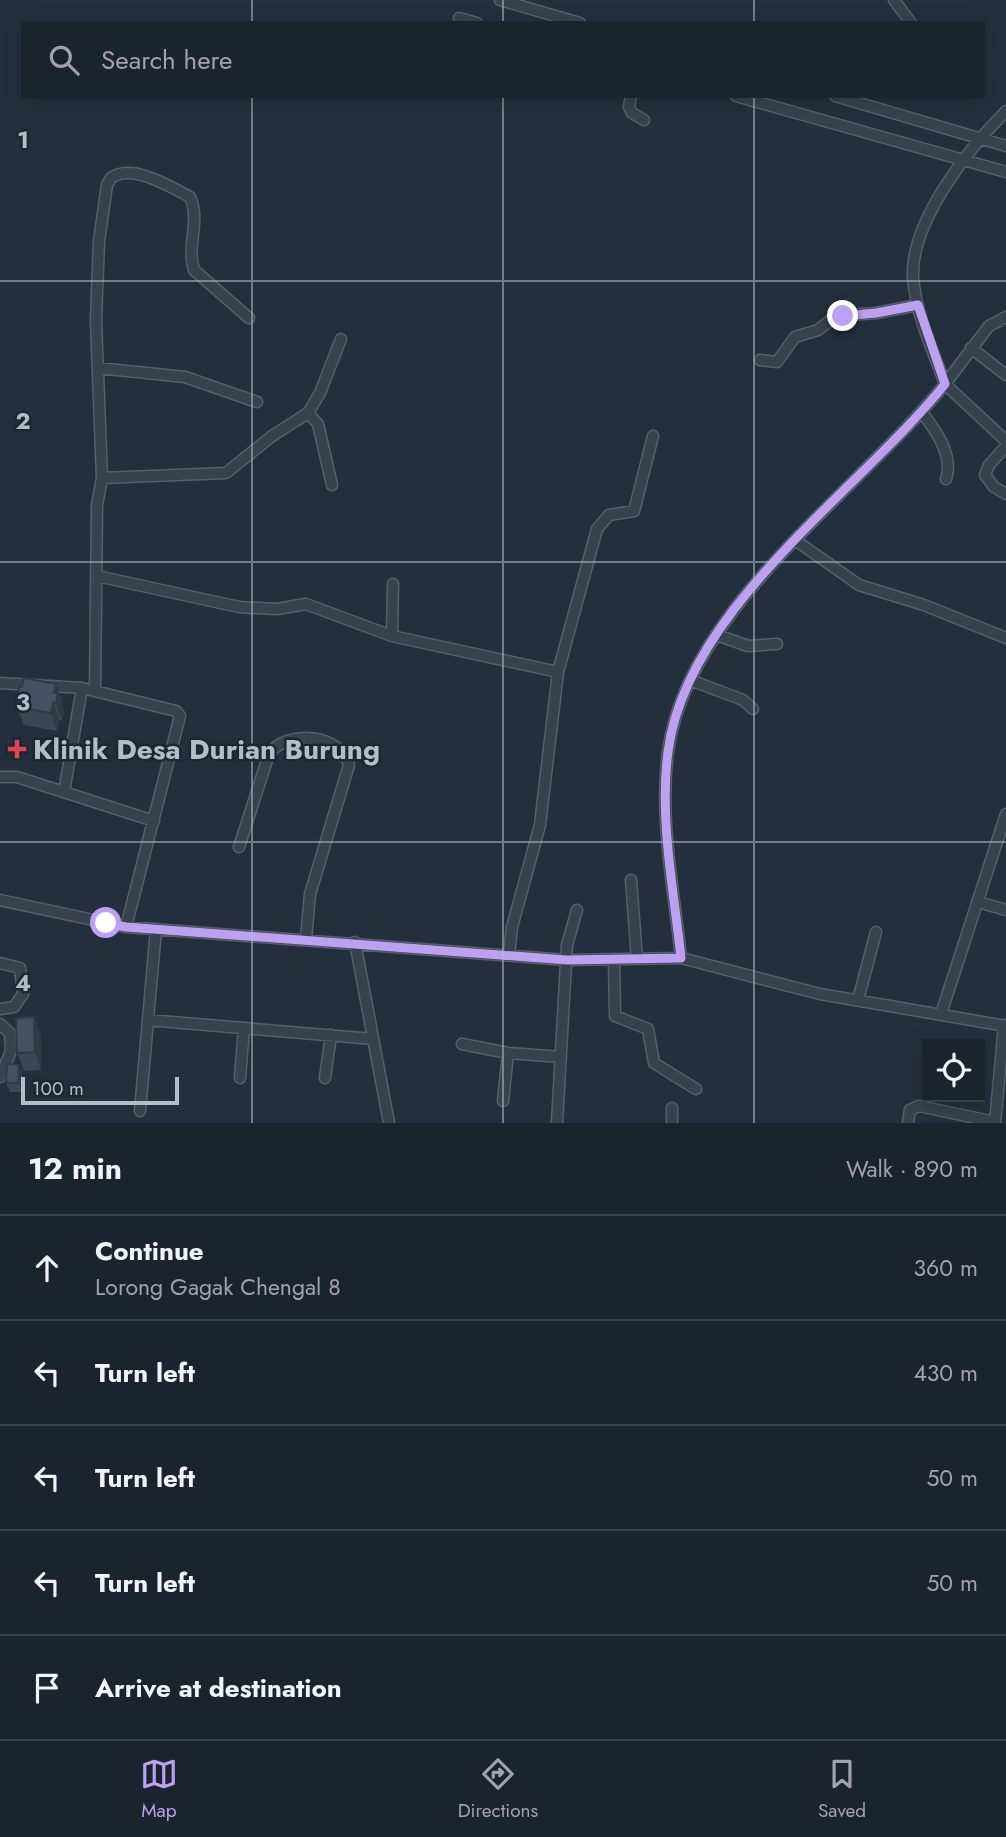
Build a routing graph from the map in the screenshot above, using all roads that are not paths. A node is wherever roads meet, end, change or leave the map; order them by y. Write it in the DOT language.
graph roads {
  1 [pos="500,0"];
  2 [pos="894,0"];
  3 [pos="459,18"];
  4 [pos="470,21"];
  5 [pos="573,21"];
  6 [pos="910,21"];
  7 [pos="631,98"];
  8 [pos="743,98"];
  9 [pos="842,98"];
  10 [pos="880,98"];
  11 [pos="875,108"];
  12 [pos="1006,111"];
  13 [pos="644,120"];
  14 [pos="978,140"];
  15 [pos="1006,146"];
  16 [pos="965,160"];
  17 [pos="1006,172"];
  18 [pos="918,305"];
  19 [pos="1006,317"];
  20 [pos="249,318"];
  21 [pos="341,339"];
  22 [pos="971,348"];
  23 [pos="760,360"];
  24 [pos="98,368"];
  25 [pos="1006,375"];
  26 [pos="945,384"];
  27 [pos="257,402"];
  28 [pos="922,413"];
  29 [pos="308,414"];
  30 [pos="653,436"];
  31 [pos="1006,440"];
  32 [pos="1006,446"];
  33 [pos="102,478"];
  34 [pos="946,479"];
  35 [pos="332,485"];
  36 [pos="1006,494"];
  37 [pos="795,540"];
  38 [pos="97,576"];
  39 [pos="393,584"];
  40 [pos="717,635"];
  41 [pos="392,636"];
  42 [pos="1006,638"];
  43 [pos="777,644"];
  44 [pos="558,672"];
  45 [pos="690,680"];
  46 [pos="0,682"];
  47 [pos="82,688"];
  48 [pos="95,691"];
  49 [pos="754,709"];
  50 [pos="0,777"];
  51 [pos="64,792"];
  52 [pos="1006,814"];
  53 [pos="154,821"];
  54 [pos="239,847"];
  55 [pos="631,880"];
  56 [pos="0,900"];
  57 [pos="978,902"];
  58 [pos="577,910"];
  59 [pos="1006,910"];
  60 [pos="126,927"];
  61 [pos="156,929"];
  62 [pos="876,932"];
  63 [pos="306,939"];
  64 [pos="355,942"];
  65 [pos="509,955"];
  66 [pos="681,958"];
  67 [pos="614,959"];
  68 [pos="637,959"];
  69 [pos="567,960"];
  70 [pos="0,963"];
  71 [pos="858,1000"];
  72 [pos="0,1009"];
  73 [pos="942,1014"];
  74 [pos="148,1020"];
  75 [pos="0,1024"];
  76 [pos="244,1028"];
  77 [pos="1004,1030"];
  78 [pos="331,1035"];
  79 [pos="373,1039"];
  80 [pos="462,1044"];
  81 [pos="508,1053"];
  82 [pos="561,1057"];
  83 [pos="0,1077"];
  84 [pos="240,1078"];
  85 [pos="325,1079"];
  86 [pos="696,1088"];
  87 [pos="503,1101"];
  88 [pos="671,1108"];
  89 [pos="140,1111"];
  90 [pos="388,1123"];
  91 [pos="557,1123"];
  92 [pos="672,1123"];
  93 [pos="908,1123"];
  94 [pos="995,1123"];
  1 -- 5 [label="street"];
  2 -- 6 [label="street"];
  3 -- 4 [label="street"];
  7 -- 13 [label="street"];
  8 -- 16 [label="street"];
  9 -- 11 [label="street"];
  10 -- 11 [label="street"];
  11 -- 14 [label="street"];
  12 -- 14 [label="street"];
  14 -- 15 [label="street"];
  14 -- 16 [label="street"];
  16 -- 17 [label="street"];
  16 -- 18 [label="street"];
  18 -- 23 [label="street"];
  18 -- 26 [label="street"];
  19 -- 22 [label="street"];
  20 -- 24 [label="street"];
  21 -- 29 [label="street"];
  22 -- 25 [label="street"];
  22 -- 26 [label="street"];
  24 -- 27 [label="street"];
  24 -- 33 [label="street"];
  26 -- 28 [label="street"];
  26 -- 31 [label="street"];
  28 -- 34 [label="street"];
  28 -- 37 [label="street"];
  29 -- 33 [label="street"];
  29 -- 35 [label="street"];
  30 -- 44 [label="street"];
  32 -- 36 [label="street"];
  33 -- 38 [label="street"];
  37 -- 40 [label="street"];
  37 -- 42 [label="street"];
  38 -- 41 [label="street"];
  38 -- 48 [label="street"];
  39 -- 41 [label="street"];
  40 -- 43 [label="street"];
  40 -- 45 [label="street"];
  41 -- 44 [label="street"];
  44 -- 65 [label="street"];
  45 -- 49 [label="street"];
  45 -- 66 [label="street"];
  46 -- 47 [label="street"];
  47 -- 48 [label="street"];
  47 -- 51 [label="street"];
  48 -- 53 [label="street"];
  50 -- 51 [label="street"];
  51 -- 53 [label="street"];
  52 -- 57 [label="street"];
  53 -- 60 [label="street"];
  54 -- 63 [label="street"];
  55 -- 68 [label="street"];
  56 -- 60 [label="street"];
  57 -- 59 [label="street"];
  57 -- 73 [label="street"];
  58 -- 69 [label="street"];
  60 -- 61 [label="street"];
  61 -- 63 [label="street"];
  61 -- 74 [label="street"];
  62 -- 71 [label="street"];
  63 -- 64 [label="street"];
  64 -- 65 [label="street"];
  64 -- 79 [label="street"];
  65 -- 69 [label="street"];
  66 -- 68 [label="street"];
  66 -- 71 [label="street"];
  67 -- 68 [label="street"];
  67 -- 69 [label="street"];
  67 -- 86 [label="street"];
  69 -- 82 [label="street"];
  70 -- 72 [label="street"];
  71 -- 73 [label="street"];
  73 -- 77 [label="street"];
  74 -- 76 [label="street"];
  74 -- 89 [label="street"];
  75 -- 83 [label="street"];
  76 -- 78 [label="street"];
  76 -- 84 [label="street"];
  77 -- 94 [label="street"];
  78 -- 79 [label="street"];
  78 -- 85 [label="street"];
  79 -- 90 [label="street"];
  80 -- 81 [label="street"];
  81 -- 82 [label="street"];
  81 -- 87 [label="street"];
  82 -- 91 [label="street"];
  88 -- 92 [label="street"];
  93 -- 94 [label="street"];
}
